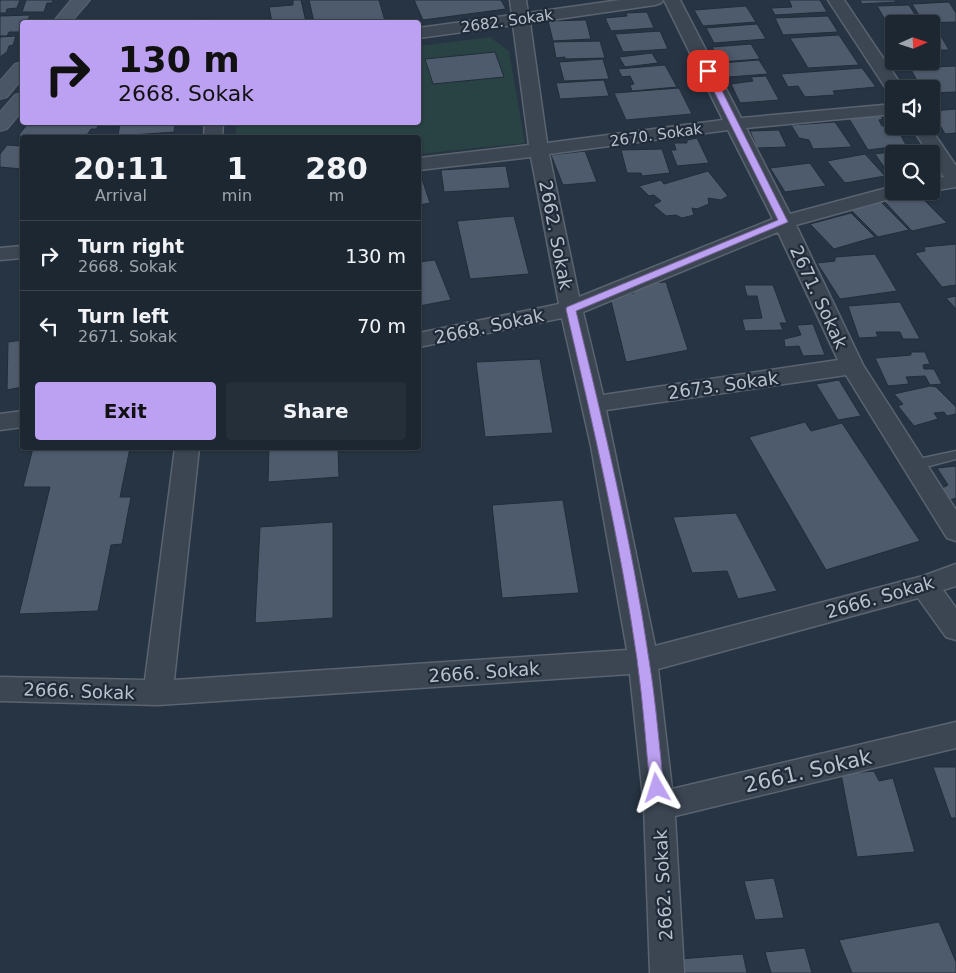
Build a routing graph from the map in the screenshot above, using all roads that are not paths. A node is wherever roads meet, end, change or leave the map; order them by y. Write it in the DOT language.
graph roads {
  1 [pos="655,0"];
  2 [pos="672,0"];
  3 [pos="836,0"];
  4 [pos="89,4"];
  5 [pos="520,10"];
  6 [pos="65,20"];
  7 [pos="85,20"];
  8 [pos="421,33"];
  9 [pos="20,70"];
  10 [pos="888,80"];
  11 [pos="0,94"];
  12 [pos="20,101"];
  13 [pos="885,110"];
  14 [pos="735,124"];
  15 [pos="0,126"];
  16 [pos="926,135"];
  17 [pos="539,150"];
  18 [pos="421,164"];
  19 [pos="956,180"];
  20 [pos="940,183"];
  21 [pos="885,194"];
  22 [pos="784,222"];
  23 [pos="20,252"];
  24 [pos="0,254"];
  25 [pos="571,309"];
  26 [pos="421,340"];
  27 [pos="852,366"];
  28 [pos="594,404"];
  29 [pos="20,419"];
  30 [pos="0,422"];
  31 [pos="188,450"];
  32 [pos="956,456"];
  33 [pos="914,465"];
  34 [pos="956,531"];
  35 [pos="956,575"];
  36 [pos="924,586"];
  37 [pos="956,629"];
  38 [pos="643,661"];
  39 [pos="0,689"];
  40 [pos="158,693"];
  41 [pos="956,735"];
  42 [pos="659,806"];
  43 [pos="667,973"];
  1 -- 5 [label="street, 2682. Sokak"];
  2 -- 14 [label="street, 2671. Sokak"];
  3 -- 10 [label="street"];
  4 -- 6 [label="main road"];
  4 -- 7 [label="main road"];
  5 -- 8 [label="street, 2682. Sokak"];
  5 -- 17 [label="street, 2662. Sokak"];
  9 -- 11 [label="main road"];
  12 -- 15 [label="main road"];
  13 -- 14 [label="street, 2670. Sokak"];
  14 -- 17 [label="street, 2670. Sokak"];
  14 -- 22 [label="street, 2671. Sokak"];
  16 -- 19 [label="street"];
  17 -- 18 [label="street, 2670. Sokak"];
  17 -- 25 [label="street, 2662. Sokak"];
  19 -- 20 [label="street"];
  21 -- 22 [label="street, 2668. Sokak"];
  22 -- 25 [label="street, 2668. Sokak"];
  22 -- 27 [label="street, 2671. Sokak"];
  23 -- 24 [label="street"];
  25 -- 26 [label="street, 2668. Sokak"];
  25 -- 28 [label="street, 2662. Sokak"];
  27 -- 28 [label="street, 2673. Sokak"];
  27 -- 33 [label="street, 2671. Sokak"];
  28 -- 38 [label="street, 2662. Sokak"];
  29 -- 30 [label="street"];
  31 -- 40 [label="street"];
  32 -- 33 [label="lane"];
  33 -- 34 [label="street, 2671. Sokak"];
  35 -- 36 [label="street, 2666. Sokak"];
  36 -- 37 [label="street"];
  36 -- 38 [label="street, 2666. Sokak"];
  38 -- 40 [label="street, 2666. Sokak"];
  38 -- 42 [label="street, 2662. Sokak"];
  39 -- 40 [label="street, 2666. Sokak"];
  41 -- 42 [label="street, 2661. Sokak"];
  42 -- 43 [label="street, 2662. Sokak"];
}
